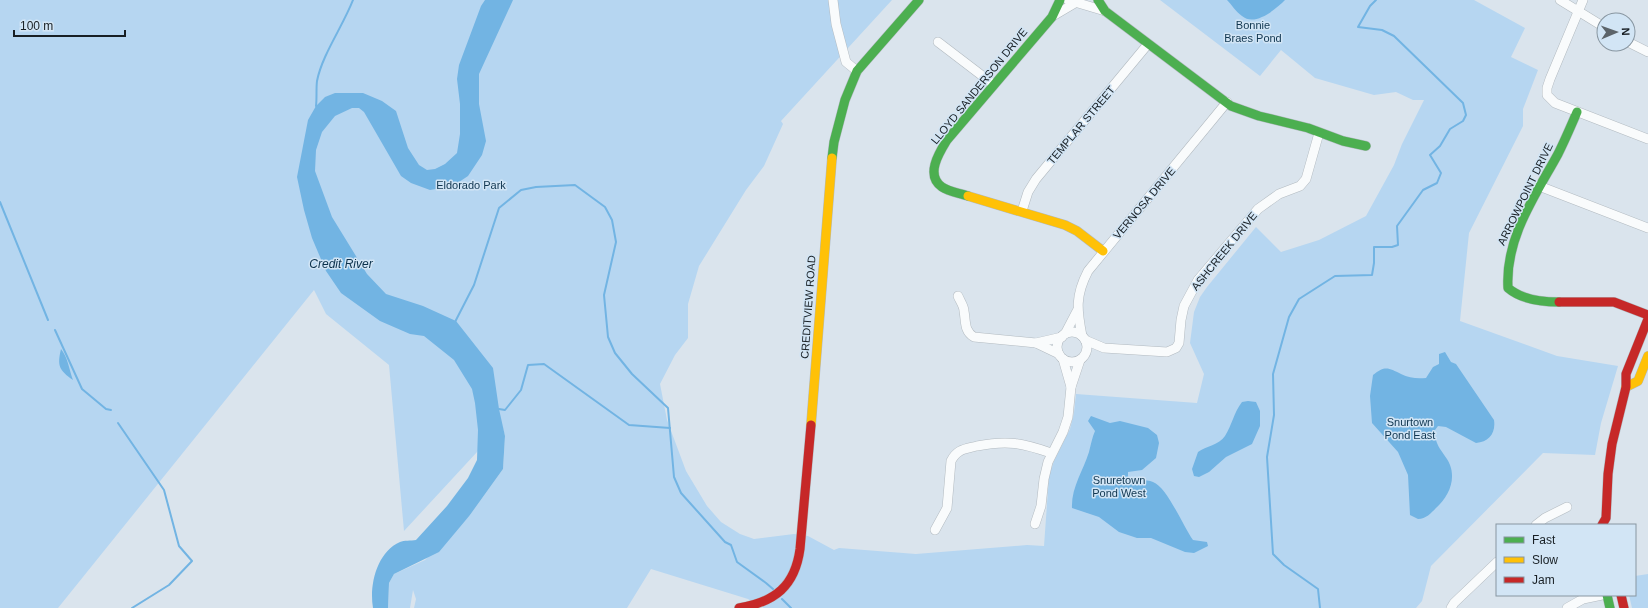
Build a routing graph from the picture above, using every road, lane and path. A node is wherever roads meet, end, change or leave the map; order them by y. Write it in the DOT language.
graph roads {
  1 [pos="833,0"];
  2 [pos="919,0"];
  3 [pos="1060,0"];
  4 [pos="1098,0"];
  5 [pos="1560,0"];
  6 [pos="1583,0"];
  7 [pos="1076,1"];
  8 [pos="1105,11"];
  9 [pos="1578,11"];
  10 [pos="1052,17"];
  11 [pos="1596,22"];
  12 [pos="938,42"];
  13 [pos="1148,44"];
  14 [pos="1636,46"];
  15 [pos="1648,52"];
  16 [pos="857,71"];
  17 [pos="993,84"];
  18 [pos="1227,102"];
  19 [pos="1577,112"];
  20 [pos="1319,133"];
  21 [pos="1648,139"];
  22 [pos="1366,146"];
  23 [pos="1539,186"];
  24 [pos="1022,211"];
  25 [pos="1648,228"];
  26 [pos="1103,251"];
  27 [pos="958,296"];
  28 [pos="1077,311"];
  29 [pos="1648,315"];
  30 [pos="1648,319"];
  31 [pos="1063,336"];
  32 [pos="1083,338"];
  33 [pos="1036,343"];
  34 [pos="1104,348"];
  35 [pos="1648,356"];
  36 [pos="1061,357"];
  37 [pos="1081,359"];
  38 [pos="1071,387"];
  39 [pos="1626,387"];
  40 [pos="1051,453"];
  41 [pos="1567,507"];
  42 [pos="1606,523"];
  43 [pos="1035,524"];
  44 [pos="1537,524"];
  45 [pos="935,530"];
  46 [pos="1496,563"];
  47 [pos="1597,596"];
  48 [pos="1607,596"];
  49 [pos="1621,596"];
  50 [pos="739,608"];
  51 [pos="1451,608"];
  52 [pos="1567,608"];
  53 [pos="1610,608"];
  54 [pos="1624,608"];
  1 -- 16 [label="street"];
  2 -- 16 [label="street, CREDITVIEW ROAD"];
  3 -- 10 [label="street, LLOYD SANDERSON DRIVE"];
  4 -- 8 [label="street"];
  5 -- 9 [label="street"];
  6 -- 9 [label="street"];
  7 -- 8 [label="street"];
  7 -- 10 [label="street, LLOYD SANDERSON DRIVE"];
  8 -- 13 [label="street"];
  9 -- 11 [label="street"];
  9 -- 19 [label="street"];
  10 -- 17 [label="street, LLOYD SANDERSON DRIVE"];
  12 -- 17 [label="street"];
  13 -- 18 [label="street"];
  13 -- 24 [label="street, TEMPLAR STREET"];
  14 -- 15 [label="street"];
  16 -- 50 [label="street, CREDITVIEW ROAD"];
  17 -- 24 [label="street, LLOYD SANDERSON DRIVE"];
  18 -- 20 [label="street"];
  18 -- 26 [label="street, VERNOSA DRIVE"];
  19 -- 21 [label="street"];
  19 -- 23 [label="street, ARROWPOINT DRIVE"];
  20 -- 22 [label="street"];
  20 -- 34 [label="street, ASHCREEK DRIVE"];
  23 -- 25 [label="street"];
  23 -- 29 [label="street, ARROWPOINT DRIVE"];
  24 -- 26 [label="street, LLOYD SANDERSON DRIVE"];
  26 -- 28 [label="street, VERNOSA DRIVE"];
  27 -- 33 [label="street"];
  28 -- 31 [label="street, VERNOSA DRIVE"];
  28 -- 32 [label="street, VERNOSA DRIVE"];
  30 -- 39 [label="street"];
  31 -- 32 [label="street"];
  31 -- 33 [label="street"];
  31 -- 36 [label="street"];
  32 -- 34 [label="street, ASHCREEK DRIVE"];
  32 -- 37 [label="street"];
  33 -- 36 [label="street"];
  34 -- 37 [label="street, ASHCREEK DRIVE"];
  35 -- 39 [label="street"];
  36 -- 37 [label="street"];
  36 -- 38 [label="street"];
  37 -- 38 [label="street"];
  38 -- 40 [label="street"];
  39 -- 42 [label="street"];
  40 -- 43 [label="street"];
  40 -- 45 [label="street"];
  41 -- 44 [label="street"];
  46 -- 51 [label="street"];
  47 -- 52 [label="street"];
  48 -- 53 [label="street"];
  49 -- 54 [label="street"];
}
